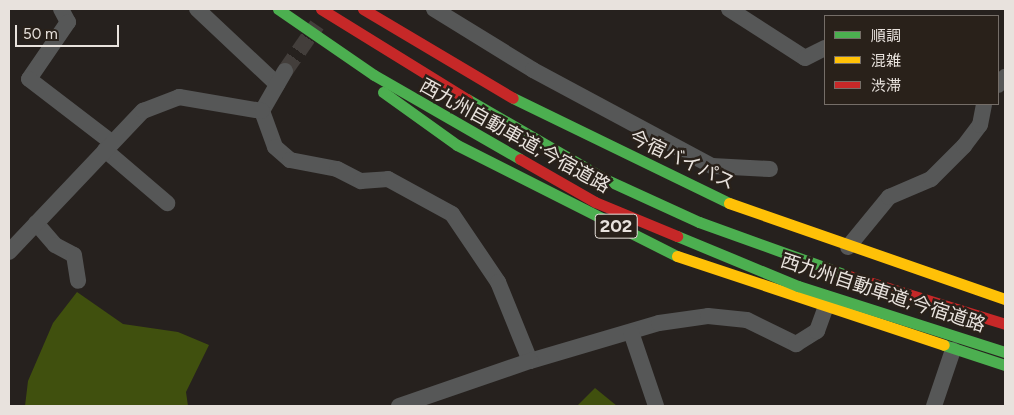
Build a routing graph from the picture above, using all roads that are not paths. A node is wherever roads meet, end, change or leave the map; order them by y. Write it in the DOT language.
graph roads {
  1 [pos="62,9"];
  2 [pos="197,9"];
  3 [pos="265,9"];
  4 [pos="278,9"];
  5 [pos="321,9"];
  6 [pos="363,9"];
  7 [pos="434,9"];
  8 [pos="730,9"];
  9 [pos="824,48"];
  10 [pos="981,105"];
  11 [pos="262,111"];
  12 [pos="108,146"];
  13 [pos="770,169"];
  14 [pos="167,203"];
  15 [pos="36,223"];
  16 [pos="848,247"];
  17 [pos="9,249"];
  18 [pos="78,281"];
  19 [pos="1005,299"];
  20 [pos="825,309"];
  21 [pos="1005,324"];
  22 [pos="631,332"];
  23 [pos="953,350"];
  24 [pos="1005,352"];
  25 [pos="530,361"];
  26 [pos="1005,366"];
  27 [pos="399,406"];
  28 [pos="656,406"];
  29 [pos="934,406"];
  1 -- 12 [label="street"];
  2 -- 11 [label="street"];
  3 -- 20 [label="highway, 202"];
  4 -- 24 [label="highway, 西九州自動車道;今宿道路, bridge"];
  5 -- 21 [label="highway, 西九州自動車道;今宿道路, bridge"];
  6 -- 16 [label="highway, 今宿バイパス"];
  7 -- 13 [label="street"];
  8 -- 9 [label="street"];
  10 -- 16 [label="street"];
  11 -- 12 [label="street"];
  11 -- 25 [label="street"];
  12 -- 14 [label="street"];
  12 -- 15 [label="street"];
  15 -- 17 [label="street"];
  15 -- 18 [label="street"];
  16 -- 19 [label="highway, 今宿バイパス"];
  20 -- 22 [label="street"];
  20 -- 23 [label="highway, 202"];
  22 -- 25 [label="street"];
  22 -- 28 [label="street"];
  23 -- 26 [label="highway, 202"];
  23 -- 29 [label="street"];
  25 -- 27 [label="street"];
}
